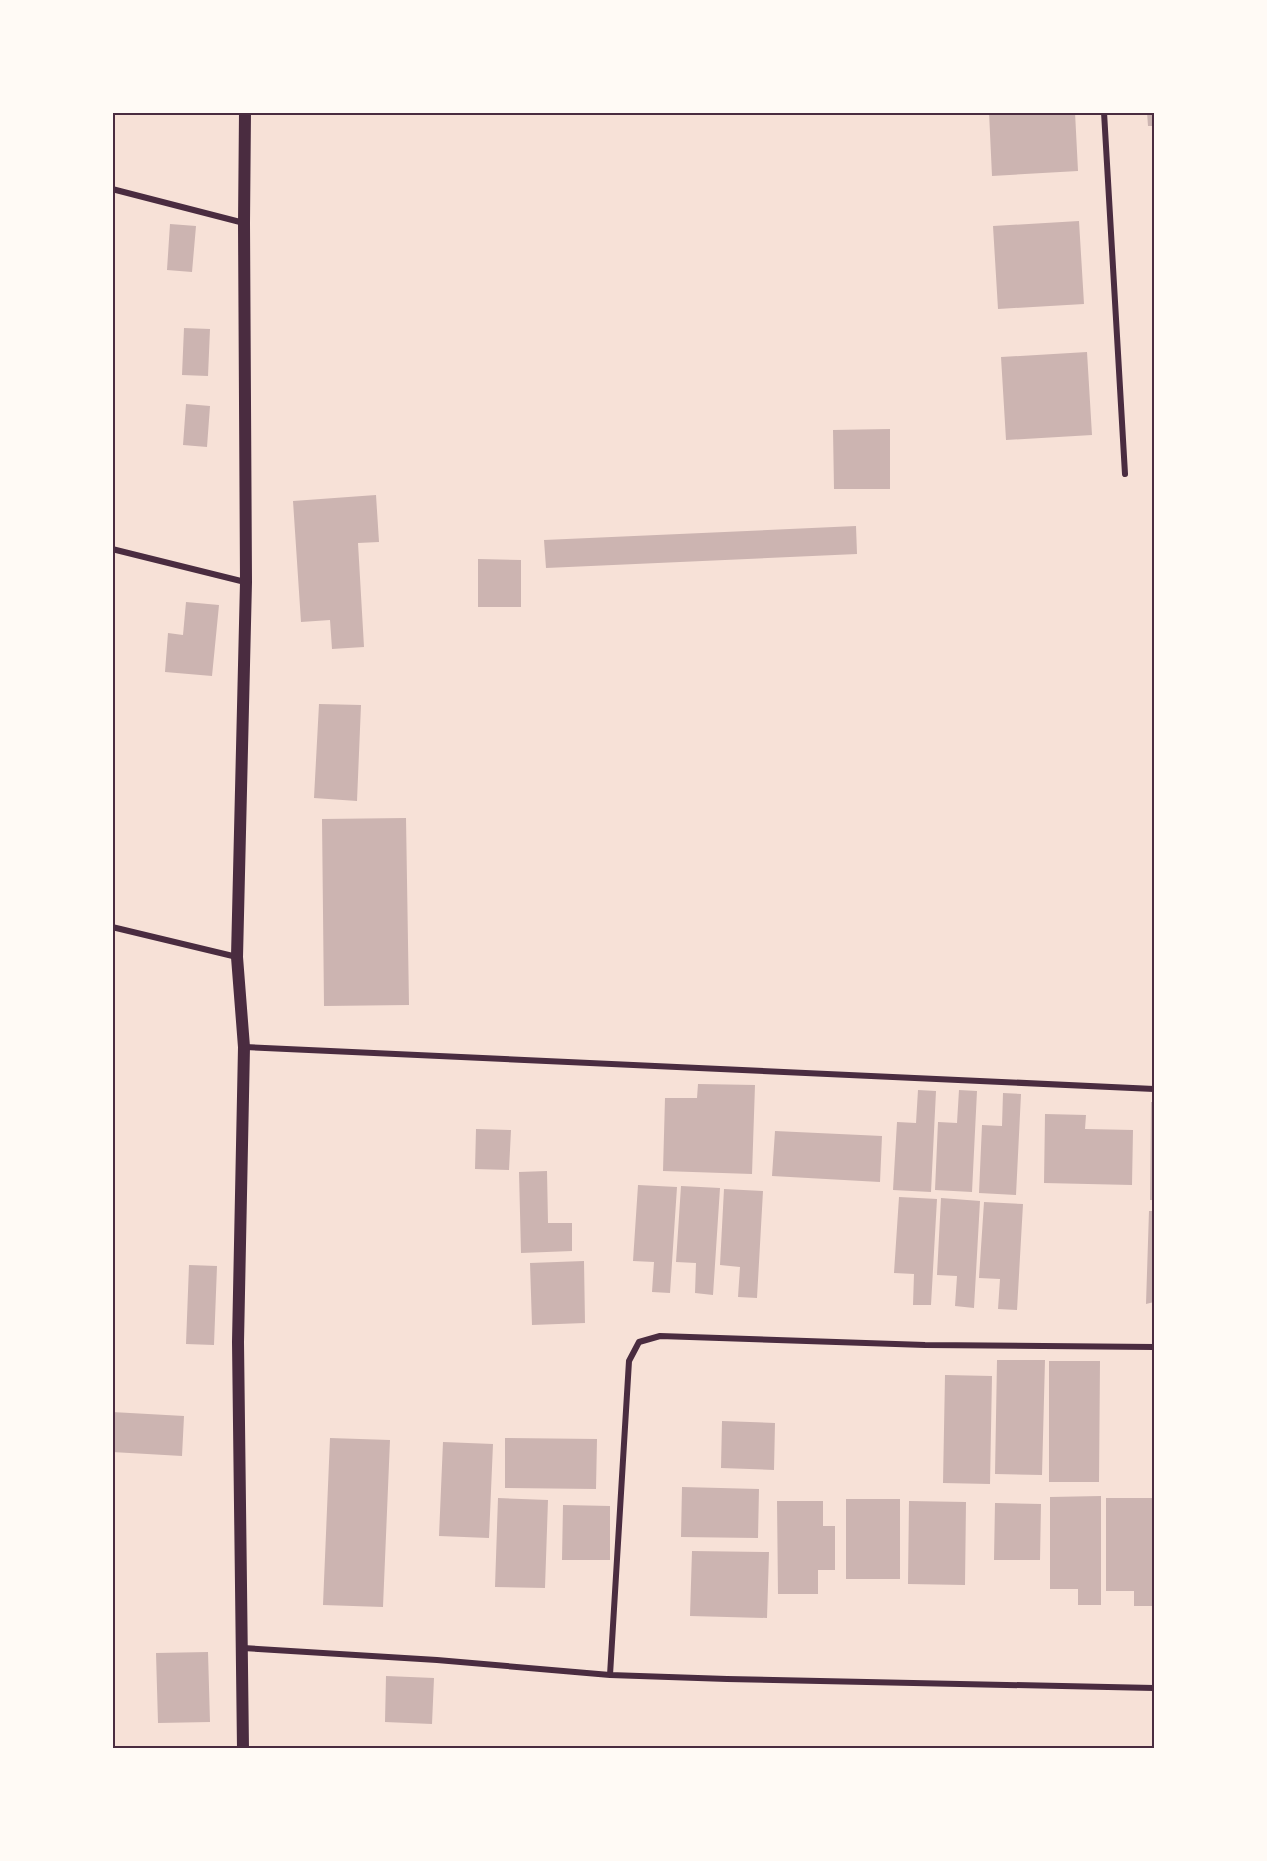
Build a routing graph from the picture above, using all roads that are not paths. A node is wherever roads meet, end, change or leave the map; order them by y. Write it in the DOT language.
graph roads {
  1 [pos="245,112"];
  2 [pos="1104,112"];
  3 [pos="112,189"];
  4 [pos="244,223"];
  5 [pos="1125,474"];
  6 [pos="112,549"];
  7 [pos="246,582"];
  8 [pos="112,927"];
  9 [pos="237,957"];
  10 [pos="244,1047"];
  11 [pos="1155,1089"];
  12 [pos="1155,1347"];
  13 [pos="243,1648"];
  14 [pos="610,1675"];
  15 [pos="1155,1688"];
  16 [pos="243,1749"];
  1 -- 4 [label="main road"];
  2 -- 5 [label="street"];
  3 -- 4 [label="street"];
  4 -- 7 [label="main road"];
  6 -- 7 [label="street"];
  7 -- 9 [label="main road"];
  8 -- 9 [label="street"];
  9 -- 10 [label="main road"];
  10 -- 11 [label="street"];
  10 -- 13 [label="main road"];
  12 -- 14 [label="street"];
  13 -- 14 [label="street"];
  13 -- 16 [label="main road"];
  14 -- 15 [label="street"];
}
